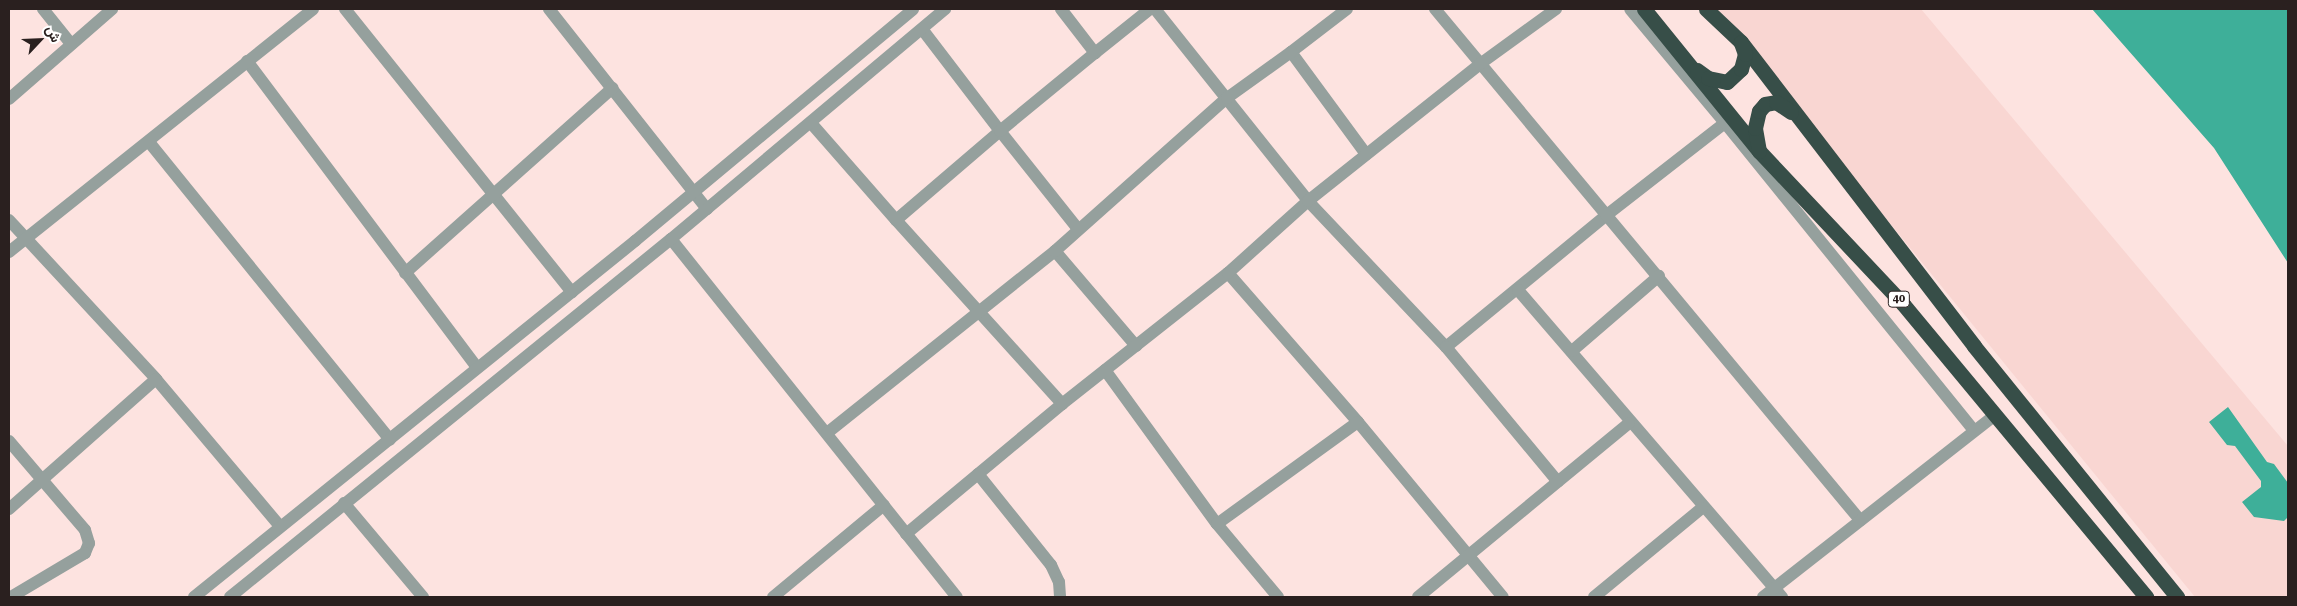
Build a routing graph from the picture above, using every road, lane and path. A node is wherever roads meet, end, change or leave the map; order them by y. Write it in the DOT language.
graph roads {
  1 [pos="43,9"];
  2 [pos="112,9"];
  3 [pos="313,9"];
  4 [pos="345,9"];
  5 [pos="549,9"];
  6 [pos="913,9"];
  7 [pos="945,9"];
  8 [pos="1061,9"];
  9 [pos="1150,9"];
  10 [pos="1155,9"];
  11 [pos="1347,9"];
  12 [pos="1435,9"];
  13 [pos="1556,9"];
  14 [pos="1630,9"];
  15 [pos="1644,9"];
  16 [pos="1706,9"];
  17 [pos="922,29"];
  18 [pos="1741,42"];
  19 [pos="71,44"];
  20 [pos="1291,52"];
  21 [pos="1095,53"];
  22 [pos="247,60"];
  23 [pos="1684,60"];
  24 [pos="1480,64"];
  25 [pos="613,88"];
  26 [pos="1228,98"];
  27 [pos="9,99"];
  28 [pos="1799,117"];
  29 [pos="811,123"];
  30 [pos="1725,123"];
  31 [pos="1000,131"];
  32 [pos="149,142"];
  33 [pos="1759,151"];
  34 [pos="1366,154"];
  35 [pos="494,192"];
  36 [pos="694,192"];
  37 [pos="1308,201"];
  38 [pos="707,209"];
  39 [pos="1608,214"];
  40 [pos="9,220"];
  41 [pos="896,220"];
  42 [pos="1078,229"];
  43 [pos="26,239"];
  44 [pos="671,239"];
  45 [pos="1055,251"];
  46 [pos="9,252"];
  47 [pos="404,273"];
  48 [pos="1228,273"];
  49 [pos="1659,276"];
  50 [pos="1518,290"];
  51 [pos="572,292"];
  52 [pos="978,313"];
  53 [pos="1136,346"];
  54 [pos="1446,347"];
  55 [pos="1572,350"];
  56 [pos="477,367"];
  57 [pos="1105,370"];
  58 [pos="156,379"];
  59 [pos="1062,404"];
  60 [pos="1994,416"];
  61 [pos="1358,422"];
  62 [pos="1630,423"];
  63 [pos="1974,430"];
  64 [pos="827,434"];
  65 [pos="390,440"];
  66 [pos="9,441"];
  67 [pos="978,474"];
  68 [pos="43,478"];
  69 [pos="1558,482"];
  70 [pos="344,504"];
  71 [pos="884,505"];
  72 [pos="9,508"];
  73 [pos="1702,508"];
  74 [pos="1860,520"];
  75 [pos="1217,524"];
  76 [pos="280,526"];
  77 [pos="906,534"];
  78 [pos="1469,555"];
  79 [pos="1778,593"];
  80 [pos="779,596"];
  81 [pos="12,597"];
  82 [pos="194,597"];
  83 [pos="230,597"];
  84 [pos="423,597"];
  85 [pos="956,597"];
  86 [pos="1060,597"];
  87 [pos="1278,597"];
  88 [pos="1418,597"];
  89 [pos="1503,597"];
  90 [pos="1594,597"];
  91 [pos="1764,597"];
  92 [pos="2146,597"];
  93 [pos="2177,597"];
  1 -- 19 [label="street"];
  2 -- 19 [label="street"];
  3 -- 22 [label="street"];
  4 -- 35 [label="street"];
  5 -- 25 [label="street"];
  6 -- 36 [label="street"];
  7 -- 17 [label="street"];
  8 -- 21 [label="street"];
  9 -- 21 [label="street"];
  10 -- 26 [label="street"];
  11 -- 20 [label="street"];
  12 -- 24 [label="street"];
  13 -- 24 [label="street"];
  14 -- 30 [label="street"];
  15 -- 23 [label="highway, 40"];
  16 -- 18 [label="highway, 40"];
  17 -- 29 [label="street"];
  17 -- 31 [label="street"];
  18 -- 23 [label="highway"];
  18 -- 28 [label="highway, 40"];
  19 -- 27 [label="street"];
  20 -- 26 [label="street"];
  20 -- 34 [label="street"];
  21 -- 31 [label="street"];
  22 -- 32 [label="street"];
  22 -- 47 [label="street"];
  23 -- 33 [label="highway, 40"];
  24 -- 34 [label="street"];
  24 -- 39 [label="street"];
  25 -- 35 [label="street"];
  25 -- 36 [label="street"];
  26 -- 37 [label="street"];
  26 -- 42 [label="street"];
  28 -- 33 [label="highway"];
  28 -- 93 [label="highway, 40"];
  29 -- 38 [label="street"];
  29 -- 41 [label="street"];
  30 -- 39 [label="street"];
  30 -- 63 [label="street"];
  31 -- 41 [label="street"];
  31 -- 42 [label="street"];
  32 -- 43 [label="street"];
  32 -- 65 [label="street"];
  33 -- 60 [label="highway, 40"];
  34 -- 37 [label="street"];
  35 -- 47 [label="street"];
  35 -- 51 [label="street"];
  36 -- 38 [label="street"];
  36 -- 51 [label="street"];
  37 -- 48 [label="street"];
  37 -- 54 [label="street"];
  38 -- 44 [label="street"];
  39 -- 49 [label="street"];
  39 -- 50 [label="street"];
  40 -- 43 [label="street"];
  41 -- 52 [label="street"];
  42 -- 45 [label="street"];
  43 -- 46 [label="street"];
  43 -- 58 [label="street"];
  44 -- 64 [label="street"];
  44 -- 70 [label="street"];
  45 -- 52 [label="street"];
  45 -- 53 [label="street"];
  47 -- 56 [label="street"];
  48 -- 53 [label="street"];
  48 -- 61 [label="street"];
  49 -- 55 [label="street"];
  49 -- 74 [label="street"];
  50 -- 54 [label="street"];
  50 -- 55 [label="street"];
  51 -- 56 [label="street"];
  52 -- 59 [label="street"];
  52 -- 64 [label="street"];
  53 -- 57 [label="street"];
  54 -- 69 [label="street"];
  55 -- 62 [label="street"];
  56 -- 65 [label="street"];
  57 -- 59 [label="street"];
  57 -- 75 [label="street"];
  58 -- 68 [label="street"];
  58 -- 76 [label="street"];
  59 -- 67 [label="street"];
  60 -- 63 [label="street"];
  60 -- 92 [label="highway, 40"];
  61 -- 75 [label="street"];
  61 -- 78 [label="street"];
  62 -- 69 [label="street"];
  62 -- 73 [label="street"];
  63 -- 74 [label="street"];
  64 -- 71 [label="street"];
  65 -- 76 [label="street"];
  66 -- 68 [label="street"];
  67 -- 77 [label="street"];
  67 -- 86 [label="street"];
  68 -- 72 [label="street"];
  68 -- 81 [label="street"];
  69 -- 78 [label="street"];
  70 -- 83 [label="street"];
  70 -- 84 [label="street"];
  71 -- 77 [label="street"];
  71 -- 80 [label="street"];
  73 -- 79 [label="street"];
  73 -- 90 [label="street"];
  74 -- 79 [label="street"];
  75 -- 87 [label="street"];
  76 -- 82 [label="street"];
  77 -- 85 [label="street"];
  78 -- 88 [label="street"];
  78 -- 89 [label="street"];
  79 -- 91 [label="street"];
}
